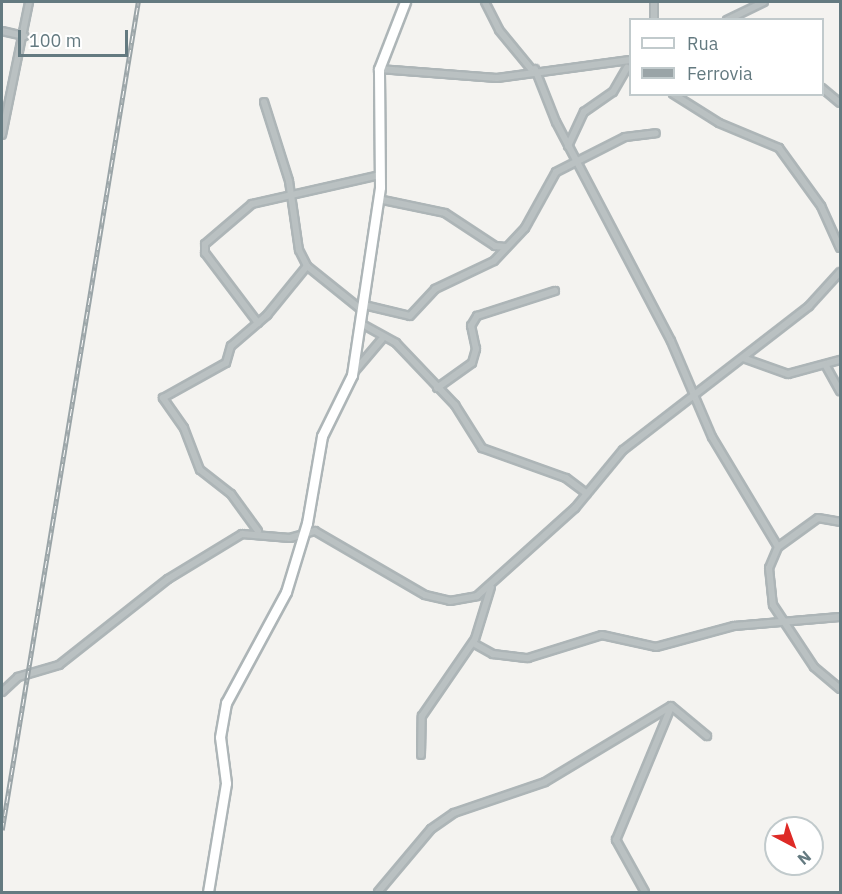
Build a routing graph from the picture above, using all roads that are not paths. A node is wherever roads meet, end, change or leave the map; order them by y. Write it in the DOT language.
graph roads {
  1 [pos="29,2"];
  2 [pos="405,2"];
  3 [pos="484,2"];
  4 [pos="654,2"];
  5 [pos="764,2"];
  6 [pos="654,18"];
  7 [pos="731,18"];
  8 [pos="2,31"];
  9 [pos="24,36"];
  10 [pos="629,60"];
  11 [pos="614,65"];
  12 [pos="379,69"];
  13 [pos="629,69"];
  14 [pos="534,70"];
  15 [pos="824,90"];
  16 [pos="676,96"];
  17 [pos="264,102"];
  18 [pos="840,103"];
  19 [pos="656,133"];
  20 [pos="2,135"];
  21 [pos="568,146"];
  22 [pos="578,163"];
  23 [pos="380,175"];
  24 [pos="291,197"];
  25 [pos="378,199"];
  26 [pos="506,247"];
  27 [pos="840,248"];
  28 [pos="307,266"];
  29 [pos="840,272"];
  30 [pos="555,291"];
  31 [pos="364,308"];
  32 [pos="258,323"];
  33 [pos="362,324"];
  34 [pos="382,339"];
  35 [pos="743,358"];
  36 [pos="840,360"];
  37 [pos="826,366"];
  38 [pos="352,375"];
  39 [pos="437,388"];
  40 [pos="840,391"];
  41 [pos="694,392"];
  42 [pos="587,494"];
  43 [pos="840,522"];
  44 [pos="305,530"];
  45 [pos="258,531"];
  46 [pos="778,548"];
  47 [pos="491,586"];
  48 [pos="840,617"];
  49 [pos="782,621"];
  50 [pos="472,643"];
  51 [pos="840,688"];
  52 [pos="2,692"];
  53 [pos="672,706"];
  54 [pos="707,736"];
  55 [pos="421,755"];
  56 [pos="208,892"];
  57 [pos="378,892"];
  58 [pos="645,892"];
  1 -- 9 [label="street"];
  2 -- 12 [label="street"];
  3 -- 14 [label="street"];
  4 -- 6 [label="street"];
  5 -- 7 [label="street"];
  8 -- 9 [label="street"];
  9 -- 20 [label="street"];
  10 -- 11 [label="street"];
  11 -- 13 [label="street"];
  11 -- 14 [label="street"];
  12 -- 14 [label="street"];
  12 -- 23 [label="street"];
  13 -- 21 [label="street"];
  14 -- 21 [label="street"];
  15 -- 18 [label="street"];
  16 -- 27 [label="street"];
  17 -- 24 [label="street"];
  19 -- 22 [label="street"];
  21 -- 22 [label="street"];
  22 -- 26 [label="street"];
  22 -- 41 [label="street"];
  23 -- 24 [label="street"];
  23 -- 25 [label="street"];
  24 -- 28 [label="street"];
  24 -- 32 [label="street"];
  25 -- 26 [label="street"];
  25 -- 31 [label="street"];
  26 -- 31 [label="street"];
  28 -- 31 [label="street"];
  28 -- 32 [label="street"];
  29 -- 35 [label="street"];
  30 -- 39 [label="street"];
  31 -- 33 [label="street"];
  32 -- 45 [label="street"];
  33 -- 34 [label="street"];
  33 -- 38 [label="street"];
  34 -- 38 [label="street"];
  34 -- 39 [label="street"];
  35 -- 37 [label="street"];
  35 -- 41 [label="street"];
  36 -- 37 [label="street"];
  37 -- 40 [label="street"];
  38 -- 44 [label="street"];
  39 -- 42 [label="street"];
  41 -- 42 [label="street"];
  41 -- 46 [label="street"];
  42 -- 47 [label="street"];
  43 -- 46 [label="street"];
  44 -- 45 [label="street"];
  44 -- 47 [label="street"];
  44 -- 56 [label="street"];
  45 -- 52 [label="street"];
  46 -- 49 [label="street"];
  47 -- 50 [label="street"];
  48 -- 49 [label="street"];
  49 -- 50 [label="street"];
  49 -- 51 [label="street"];
  50 -- 55 [label="street"];
  53 -- 54 [label="street"];
  53 -- 57 [label="street"];
  53 -- 58 [label="street"];
}
